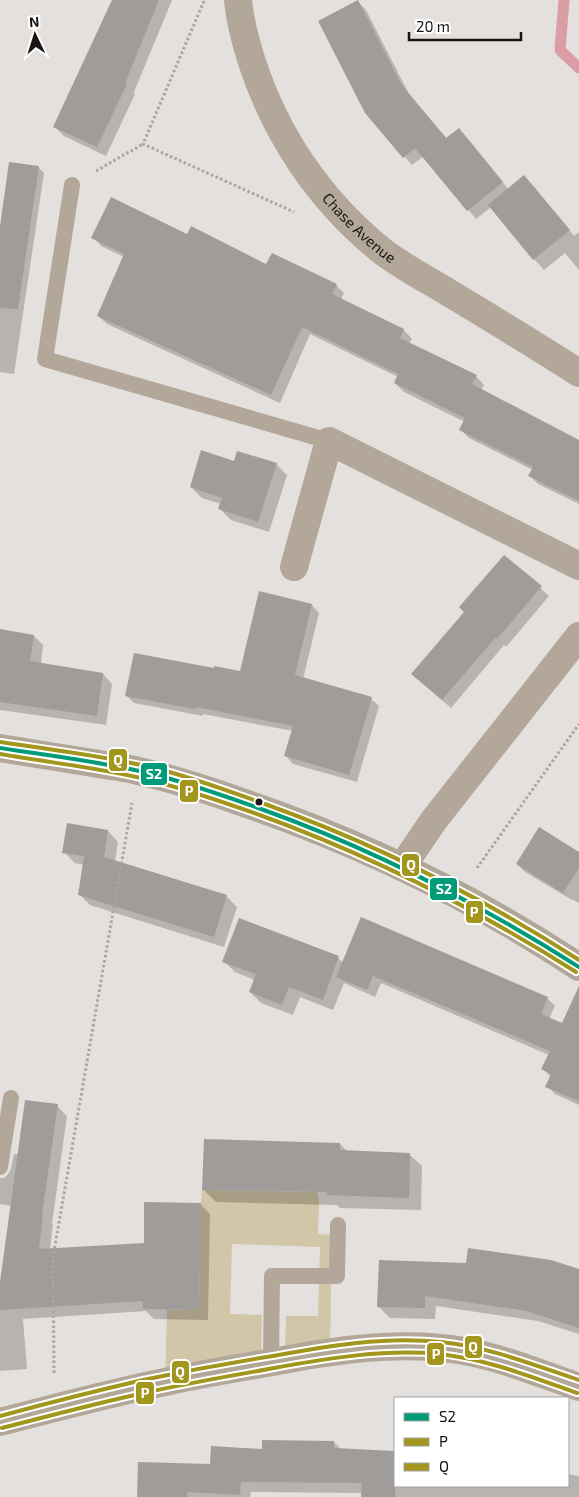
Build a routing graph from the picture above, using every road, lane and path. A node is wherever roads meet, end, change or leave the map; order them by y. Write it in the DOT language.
graph roads {
  1 [pos="204,0"];
  2 [pos="238,0"];
  3 [pos="143,144"];
  4 [pos="72,185"];
  5 [pos="294,212"];
  6 [pos="579,373"];
  7 [pos="329,441"];
  8 [pos="579,566"];
  9 [pos="294,567"];
  10 [pos="579,636"];
  11 [pos="579,724"];
  12 [pos="0,748"];
  13 [pos="138,770"];
  14 [pos="402,867"];
  15 [pos="458,895"];
  16 [pos="579,967"];
  17 [pos="11,1098"];
  18 [pos="0,1167"];
  19 [pos="338,1225"];
  20 [pos="271,1362"];
  21 [pos="579,1387"];
  22 [pos="55,1408"];
  23 [pos="0,1422"];
  1 -- 3 [label="path"];
  2 -- 6 [label="street, Chase Avenue"];
  3 -- 4 [label="path"];
  3 -- 5 [label="path"];
  4 -- 7 [label="lane"];
  7 -- 8 [label="street"];
  7 -- 9 [label="street"];
  10 -- 14 [label="street"];
  11 -- 15 [label="path"];
  12 -- 13 [label="highway"];
  13 -- 14 [label="highway"];
  13 -- 22 [label="path"];
  14 -- 15 [label="highway"];
  15 -- 16 [label="highway"];
  17 -- 18 [label="lane"];
  19 -- 20 [label="lane"];
  20 -- 21 [label="street"];
  20 -- 22 [label="street"];
  22 -- 23 [label="street"];
}
